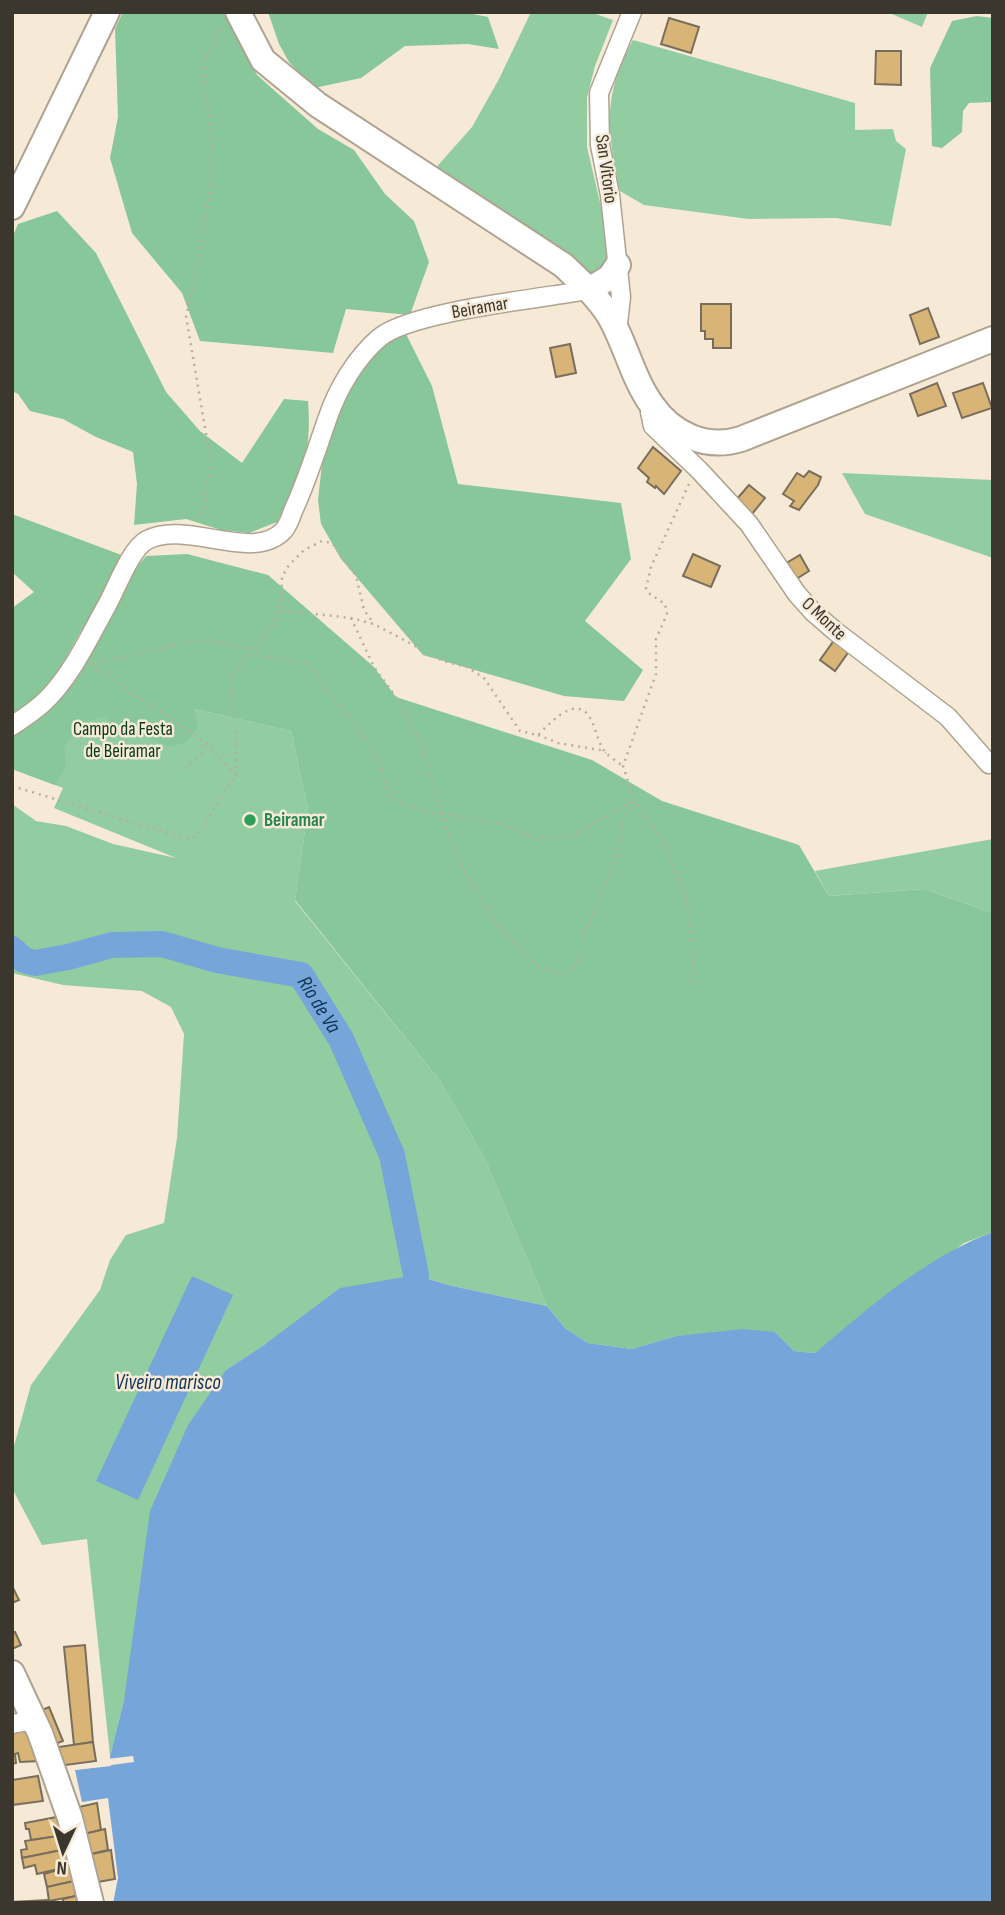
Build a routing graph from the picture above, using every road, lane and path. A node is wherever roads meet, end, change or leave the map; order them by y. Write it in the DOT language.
graph roads {
  1 [pos="107,12"];
  2 [pos="632,12"];
  3 [pos="231,17"];
  4 [pos="12,207"];
  5 [pos="618,265"];
  6 [pos="589,290"];
  7 [pos="617,332"];
  8 [pos="993,339"];
  9 [pos="652,406"];
  10 [pos="710,443"];
  11 [pos="699,470"];
  12 [pos="184,533"];
  13 [pos="281,610"];
  14 [pos="351,618"];
  15 [pos="374,624"];
  16 [pos="84,661"];
  17 [pos="12,726"];
  18 [pos="538,735"];
  19 [pos="203,741"];
  20 [pos="606,753"];
  21 [pos="993,763"];
  22 [pos="623,766"];
  23 [pos="186,769"];
  24 [pos="236,775"];
  25 [pos="12,786"];
  26 [pos="634,800"];
  27 [pos="445,816"];
  28 [pos="693,983"];
  29 [pos="12,1673"];
  30 [pos="23,1722"];
  31 [pos="91,1903"];
  1 -- 4 [label="street"];
  2 -- 5 [label="street, San Vitorio"];
  3 -- 6 [label="street"];
  3 -- 12 [label="path"];
  5 -- 6 [label="street"];
  5 -- 7 [label="street, San Vitorio"];
  6 -- 7 [label="street"];
  6 -- 12 [label="street, Beiramar"];
  7 -- 9 [label="street"];
  8 -- 10 [label="street"];
  9 -- 10 [label="street"];
  9 -- 11 [label="street, O Monte"];
  10 -- 11 [label="street"];
  11 -- 21 [label="street, O Monte"];
  11 -- 26 [label="path"];
  12 -- 16 [label="street, Beiramar"];
  13 -- 14 [label="path"];
  13 -- 15 [label="path"];
  13 -- 16 [label="path"];
  14 -- 15 [label="path"];
  14 -- 27 [label="path"];
  15 -- 18 [label="path"];
  16 -- 17 [label="street, Beiramar"];
  16 -- 19 [label="path"];
  18 -- 20 [label="path"];
  18 -- 20 [label="path"];
  19 -- 23 [label="path"];
  19 -- 24 [label="path"];
  20 -- 22 [label="path"];
  24 -- 25 [label="path"];
  24 -- 27 [label="path"];
  26 -- 27 [label="path"];
  26 -- 27 [label="path"];
  26 -- 28 [label="path"];
  29 -- 30 [label="street"];
  30 -- 31 [label="street"];
}
